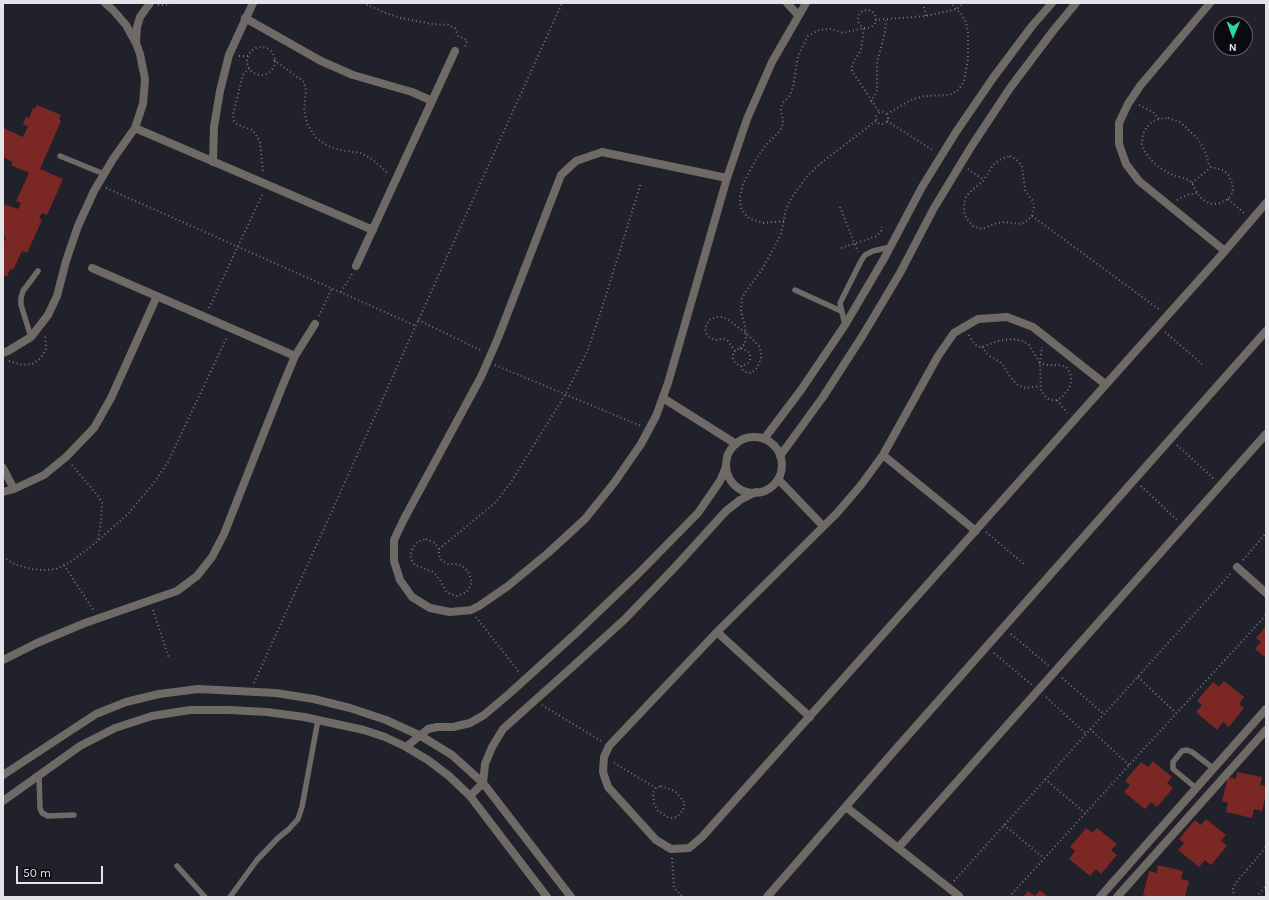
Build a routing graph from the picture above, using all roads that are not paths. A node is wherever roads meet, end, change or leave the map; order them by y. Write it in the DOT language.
graph roads {
  1 [pos="105,3"];
  2 [pos="150,3"];
  3 [pos="253,3"];
  4 [pos="787,3"];
  5 [pos="806,3"];
  6 [pos="1052,3"];
  7 [pos="1076,3"];
  8 [pos="1210,3"];
  9 [pos="798,15"];
  10 [pos="245,18"];
  11 [pos="136,43"];
  12 [pos="455,51"];
  13 [pos="432,101"];
  14 [pos="135,128"];
  15 [pos="60,156"];
  16 [pos="213,162"];
  17 [pos="104,174"];
  18 [pos="728,178"];
  19 [pos="1266,202"];
  20 [pos="373,230"];
  21 [pos="890,247"];
  22 [pos="1224,251"];
  23 [pos="356,266"];
  24 [pos="92,268"];
  25 [pos="38,271"];
  26 [pos="795,290"];
  27 [pos="157,296"];
  28 [pos="841,311"];
  29 [pos="315,324"];
  30 [pos="845,325"];
  31 [pos="1266,331"];
  32 [pos="31,337"];
  33 [pos="5,356"];
  34 [pos="295,356"];
  35 [pos="1105,384"];
  36 [pos="662,398"];
  37 [pos="1266,434"];
  38 [pos="764,439"];
  39 [pos="736,444"];
  40 [pos="883,455"];
  41 [pos="780,456"];
  42 [pos="726,467"];
  43 [pos="3,468"];
  44 [pos="778,479"];
  45 [pos="14,489"];
  46 [pos="3,492"];
  47 [pos="756,492"];
  48 [pos="823,526"];
  49 [pos="978,529"];
  50 [pos="1237,567"];
  51 [pos="1266,593"];
  52 [pos="717,632"];
  53 [pos="3,660"];
  54 [pos="1266,709"];
  55 [pos="810,717"];
  56 [pos="318,720"];
  57 [pos="1266,730"];
  58 [pos="421,736"];
  59 [pos="406,747"];
  60 [pos="1224,756"];
  61 [pos="1234,765"];
  62 [pos="1213,768"];
  63 [pos="3,775"];
  64 [pos="39,775"];
  65 [pos="483,783"];
  66 [pos="1196,788"];
  67 [pos="470,796"];
  68 [pos="3,801"];
  69 [pos="846,806"];
  70 [pos="74,815"];
  71 [pos="898,848"];
  72 [pos="177,866"];
  73 [pos="959,896"];
  74 [pos="205,897"];
  75 [pos="230,897"];
  76 [pos="547,897"];
  77 [pos="571,897"];
  78 [pos="767,897"];
  79 [pos="1100,897"];
  80 [pos="1117,897"];
  1 -- 11 [label="street"];
  2 -- 11 [label="street"];
  3 -- 10 [label="street"];
  4 -- 9 [label="street"];
  5 -- 9 [label="street"];
  6 -- 21 [label="street"];
  7 -- 41 [label="street"];
  8 -- 22 [label="street"];
  9 -- 18 [label="street"];
  10 -- 13 [label="street"];
  10 -- 16 [label="street"];
  11 -- 14 [label="street"];
  12 -- 13 [label="street"];
  13 -- 20 [label="street"];
  14 -- 16 [label="street"];
  14 -- 17 [label="street"];
  15 -- 17 [label="lane"];
  16 -- 20 [label="street"];
  17 -- 32 [label="street"];
  18 -- 36 [label="street"];
  18 -- 36 [label="street"];
  19 -- 22 [label="street"];
  20 -- 23 [label="street"];
  21 -- 28 [label="lane"];
  21 -- 30 [label="street"];
  22 -- 35 [label="street"];
  24 -- 27 [label="street"];
  25 -- 32 [label="lane"];
  26 -- 28 [label="lane"];
  27 -- 34 [label="street"];
  27 -- 45 [label="street"];
  28 -- 30 [label="lane"];
  29 -- 34 [label="street"];
  30 -- 38 [label="street"];
  31 -- 69 [label="street"];
  32 -- 33 [label="street"];
  34 -- 53 [label="street"];
  35 -- 40 [label="street"];
  35 -- 49 [label="street"];
  36 -- 39 [label="street"];
  37 -- 71 [label="street"];
  38 -- 39 [label="street"];
  38 -- 41 [label="street"];
  39 -- 42 [label="street"];
  40 -- 48 [label="street"];
  40 -- 49 [label="street"];
  41 -- 44 [label="street"];
  42 -- 47 [label="street"];
  42 -- 58 [label="street"];
  43 -- 45 [label="street"];
  44 -- 47 [label="street"];
  44 -- 48 [label="street"];
  45 -- 46 [label="street"];
  47 -- 65 [label="street"];
  48 -- 52 [label="street"];
  49 -- 55 [label="street"];
  50 -- 51 [label="street"];
  52 -- 55 [label="street"];
  52 -- 55 [label="street"];
  54 -- 60 [label="street"];
  56 -- 59 [label="street"];
  56 -- 64 [label="street"];
  56 -- 75 [label="lane"];
  57 -- 61 [label="street"];
  58 -- 59 [label="street"];
  58 -- 63 [label="street"];
  58 -- 65 [label="street"];
  59 -- 67 [label="street"];
  60 -- 61 [label="street"];
  60 -- 62 [label="street"];
  61 -- 80 [label="street"];
  62 -- 66 [label="street"];
  62 -- 66 [label="lane"];
  64 -- 68 [label="street"];
  64 -- 70 [label="lane"];
  65 -- 67 [label="street"];
  65 -- 77 [label="street"];
  66 -- 79 [label="street"];
  67 -- 76 [label="street"];
  69 -- 71 [label="street"];
  69 -- 78 [label="street"];
  71 -- 73 [label="street"];
  72 -- 74 [label="lane"];
}
